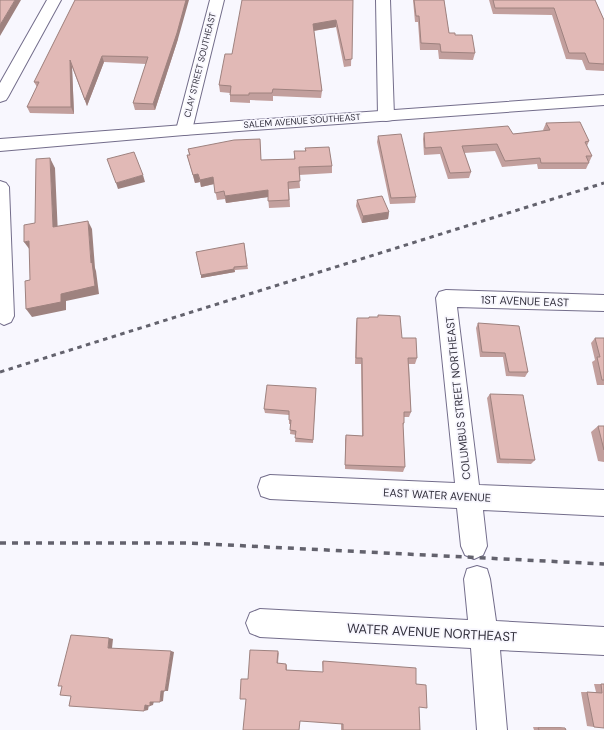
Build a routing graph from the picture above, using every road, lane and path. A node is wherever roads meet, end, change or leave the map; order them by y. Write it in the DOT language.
graph roads {
  1 [pos="54,0"];
  2 [pos="217,0"];
  3 [pos="383,0"];
  4 [pos="0,97"];
  5 [pos="604,100"];
  6 [pos="386,116"];
  7 [pos="184,130"];
  8 [pos="0,145"];
  9 [pos="0,187"];
  10 [pos="446,298"];
  11 [pos="604,303"];
  12 [pos="4,316"];
  13 [pos="270,487"];
  14 [pos="469,496"];
  15 [pos="604,503"];
  16 [pos="474,546"];
  17 [pos="477,579"];
  18 [pos="260,623"];
  19 [pos="484,635"];
  20 [pos="604,641"];
  21 [pos="492,730"];
  1 -- 4 [label="street"];
  2 -- 7 [label="street, CLAY STREET SOUTHEAST"];
  3 -- 6 [label="street"];
  5 -- 6 [label="street, SALEM AVENUE SOUTHEAST"];
  6 -- 7 [label="street, SALEM AVENUE SOUTHEAST"];
  7 -- 8 [label="street, SALEM AVENUE SOUTHEAST"];
  9 -- 12 [label="street"];
  10 -- 11 [label="street, 1ST AVENUE EAST"];
  10 -- 14 [label="street, COLUMBUS STREET NORTHEAST"];
  13 -- 14 [label="street, EAST WATER AVENUE"];
  14 -- 15 [label="street, EAST WATER AVENUE"];
  14 -- 16 [label="street, COLUMBUS STREET NORTHEAST"];
  17 -- 19 [label="street"];
  18 -- 19 [label="street, WATER AVENUE NORTHEAST"];
  19 -- 20 [label="street, WATER AVENUE NORTHEAST"];
  19 -- 21 [label="street"];
}
